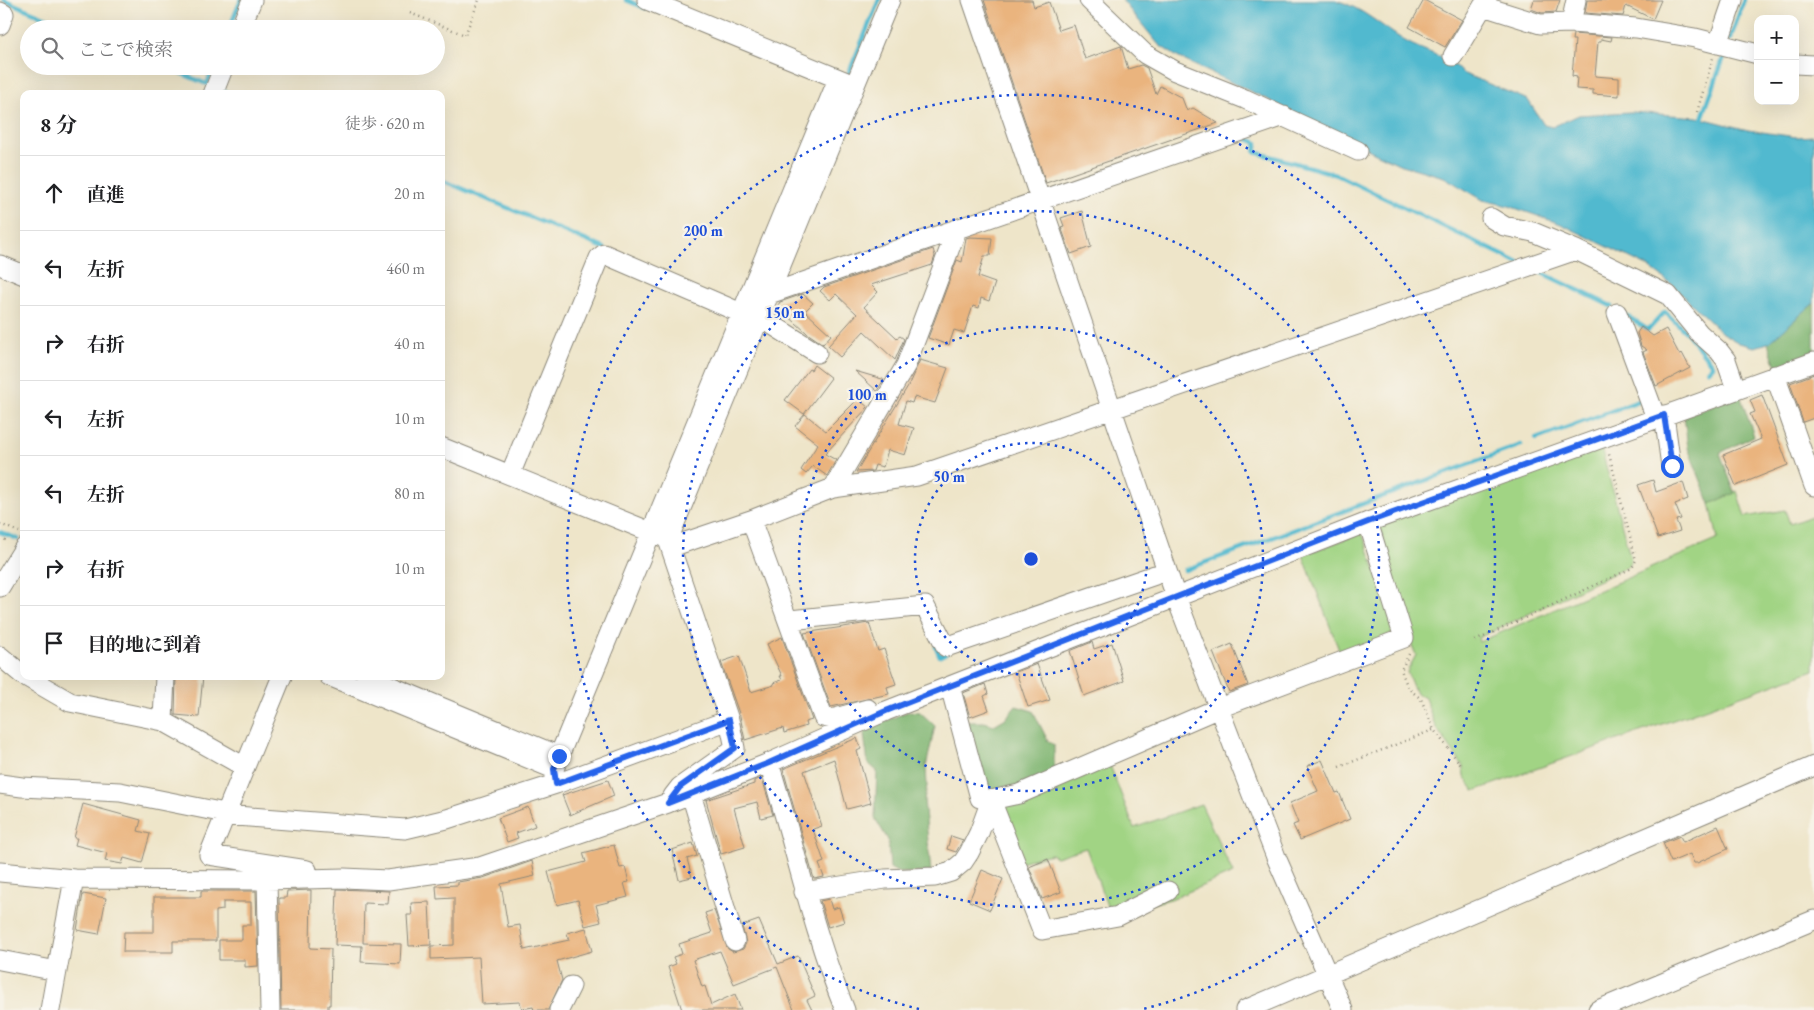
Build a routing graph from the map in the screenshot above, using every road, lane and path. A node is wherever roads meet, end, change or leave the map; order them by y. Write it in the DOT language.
graph roads {
  1 [pos="252,0"];
  2 [pos="479,0"];
  3 [pos="890,0"];
  4 [pos="972,0"];
  5 [pos="1089,0"];
  6 [pos="1576,0"];
  7 [pos="1734,0"];
  8 [pos="656,2"];
  9 [pos="1485,3"];
  10 [pos="0,12"];
  11 [pos="410,14"];
  12 [pos="244,20"];
  13 [pos="425,20"];
  14 [pos="1570,23"];
  15 [pos="0,24"];
  16 [pos="445,28"];
  17 [pos="1718,44"];
  18 [pos="1754,53"];
  19 [pos="1453,56"];
  20 [pos="1799,64"];
  21 [pos="1814,65"];
  22 [pos="220,75"];
  23 [pos="838,79"];
  24 [pos="855,86"];
  25 [pos="215,90"];
  26 [pos="1697,112"];
  27 [pos="1284,116"];
  28 [pos="1358,151"];
  29 [pos="1042,199"];
  30 [pos="1491,218"];
  31 [pos="957,229"];
  32 [pos="1576,250"];
  33 [pos="0,265"];
  34 [pos="20,273"];
  35 [pos="769,294"];
  36 [pos="1617,313"];
  37 [pos="750,316"];
  38 [pos="817,353"];
  39 [pos="1814,362"];
  40 [pos="1775,375"];
  41 [pos="1736,389"];
  42 [pos="1112,409"];
  43 [pos="1660,417"];
  44 [pos="1604,437"];
  45 [pos="445,449"];
  46 [pos="1672,466"];
  47 [pos="510,475"];
  48 [pos="1814,486"];
  49 [pos="833,488"];
  50 [pos="751,520"];
  51 [pos="1368,522"];
  52 [pos="0,524"];
  53 [pos="651,532"];
  54 [pos="20,542"];
  55 [pos="670,544"];
  56 [pos="20,552"];
  57 [pos="1155,575"];
  58 [pos="0,587"];
  59 [pos="1176,597"];
  60 [pos="790,620"];
  61 [pos="1404,638"];
  62 [pos="1476,641"];
  63 [pos="0,656"];
  64 [pos="20,673"];
  65 [pos="31,680"];
  66 [pos="165,680"];
  67 [pos="280,680"];
  68 [pos="339,680"];
  69 [pos="374,680"];
  70 [pos="950,686"];
  71 [pos="1219,708"];
  72 [pos="886,711"];
  73 [pos="729,720"];
  74 [pos="163,721"];
  75 [pos="1434,730"];
  76 [pos="769,763"];
  77 [pos="1461,765"];
  78 [pos="243,766"];
  79 [pos="1814,766"];
  80 [pos="1339,767"];
  81 [pos="556,770"];
  82 [pos="0,784"];
  83 [pos="691,794"];
  84 [pos="991,800"];
  85 [pos="668,803"];
  86 [pos="225,814"];
  87 [pos="1,872"];
  88 [pos="74,879"];
  89 [pos="267,880"];
  90 [pos="304,880"];
  91 [pos="1168,891"];
  92 [pos="804,892"];
  93 [pos="1814,920"];
  94 [pos="735,941"];
  95 [pos="0,960"];
  96 [pos="57,971"];
  97 [pos="1327,975"];
  98 [pos="571,986"];
  99 [pos="50,1010"];
  100 [pos="270,1010"];
  101 [pos="559,1010"];
  102 [pos="845,1010"];
  103 [pos="1245,1010"];
  104 [pos="1343,1010"];
  105 [pos="1598,1010"];
  1 -- 12 [label="street"];
  2 -- 16 [label="path"];
  3 -- 24 [label="street"];
  4 -- 29 [label="street"];
  5 -- 27 [label="street"];
  6 -- 14 [label="street"];
  7 -- 17 [label="street"];
  8 -- 23 [label="street"];
  9 -- 14 [label="street"];
  9 -- 19 [label="street"];
  10 -- 15 [label="street"];
  11 -- 13 [label="path"];
  14 -- 17 [label="street"];
  17 -- 18 [label="street"];
  17 -- 26 [label="path"];
  20 -- 21 [label="street"];
  22 -- 25 [label="street"];
  23 -- 24 [label="street"];
  23 -- 37 [label="street"];
  24 -- 35 [label="street"];
  27 -- 28 [label="street"];
  27 -- 29 [label="street"];
  29 -- 31 [label="street"];
  29 -- 42 [label="street"];
  30 -- 32 [label="street"];
  31 -- 35 [label="street"];
  31 -- 49 [label="street"];
  32 -- 41 [label="street"];
  32 -- 42 [label="street"];
  33 -- 34 [label="street"];
  35 -- 37 [label="street"];
  36 -- 43 [label="street"];
  37 -- 38 [label="street"];
  37 -- 47 [label="street"];
  37 -- 53 [label="street"];
  37 -- 55 [label="street"];
  39 -- 40 [label="street"];
  40 -- 41 [label="street"];
  40 -- 48 [label="street"];
  41 -- 43 [label="street"];
  42 -- 49 [label="street"];
  42 -- 59 [label="street"];
  43 -- 44 [label="street"];
  43 -- 46 [label="street"];
  44 -- 51 [label="street"];
  44 -- 62 [label="path"];
  45 -- 47 [label="street"];
  47 -- 53 [label="street"];
  49 -- 50 [label="street"];
  50 -- 55 [label="street"];
  50 -- 60 [label="street"];
  51 -- 59 [label="street"];
  51 -- 61 [label="street"];
  52 -- 54 [label="path"];
  53 -- 55 [label="street"];
  53 -- 81 [label="street"];
  55 -- 73 [label="street"];
  56 -- 58 [label="street"];
  57 -- 60 [label="street"];
  59 -- 70 [label="street"];
  59 -- 71 [label="street"];
  60 -- 72 [label="street"];
  61 -- 71 [label="street"];
  61 -- 75 [label="path"];
  63 -- 64 [label="street"];
  65 -- 74 [label="street"];
  66 -- 74 [label="street"];
  67 -- 78 [label="street"];
  68 -- 81 [label="street"];
  69 -- 81 [label="street"];
  70 -- 72 [label="street"];
  70 -- 84 [label="street"];
  71 -- 84 [label="street"];
  71 -- 97 [label="street"];
  72 -- 76 [label="street"];
  73 -- 81 [label="street"];
  73 -- 85 [label="street"];
  74 -- 78 [label="street"];
  75 -- 77 [label="path"];
  75 -- 80 [label="path"];
  76 -- 83 [label="street"];
  76 -- 92 [label="street"];
  78 -- 86 [label="street"];
  79 -- 97 [label="street"];
  81 -- 86 [label="street"];
  82 -- 86 [label="street"];
  83 -- 85 [label="street"];
  83 -- 94 [label="street"];
  84 -- 91 [label="street"];
  84 -- 92 [label="street"];
  85 -- 90 [label="street"];
  86 -- 90 [label="street"];
  87 -- 88 [label="street"];
  88 -- 89 [label="street"];
  88 -- 96 [label="street"];
  89 -- 90 [label="street"];
  89 -- 100 [label="street"];
  92 -- 102 [label="street"];
  93 -- 105 [label="street"];
  95 -- 96 [label="street"];
  96 -- 99 [label="street"];
  97 -- 103 [label="street"];
  97 -- 104 [label="street"];
  98 -- 101 [label="street"];
}
